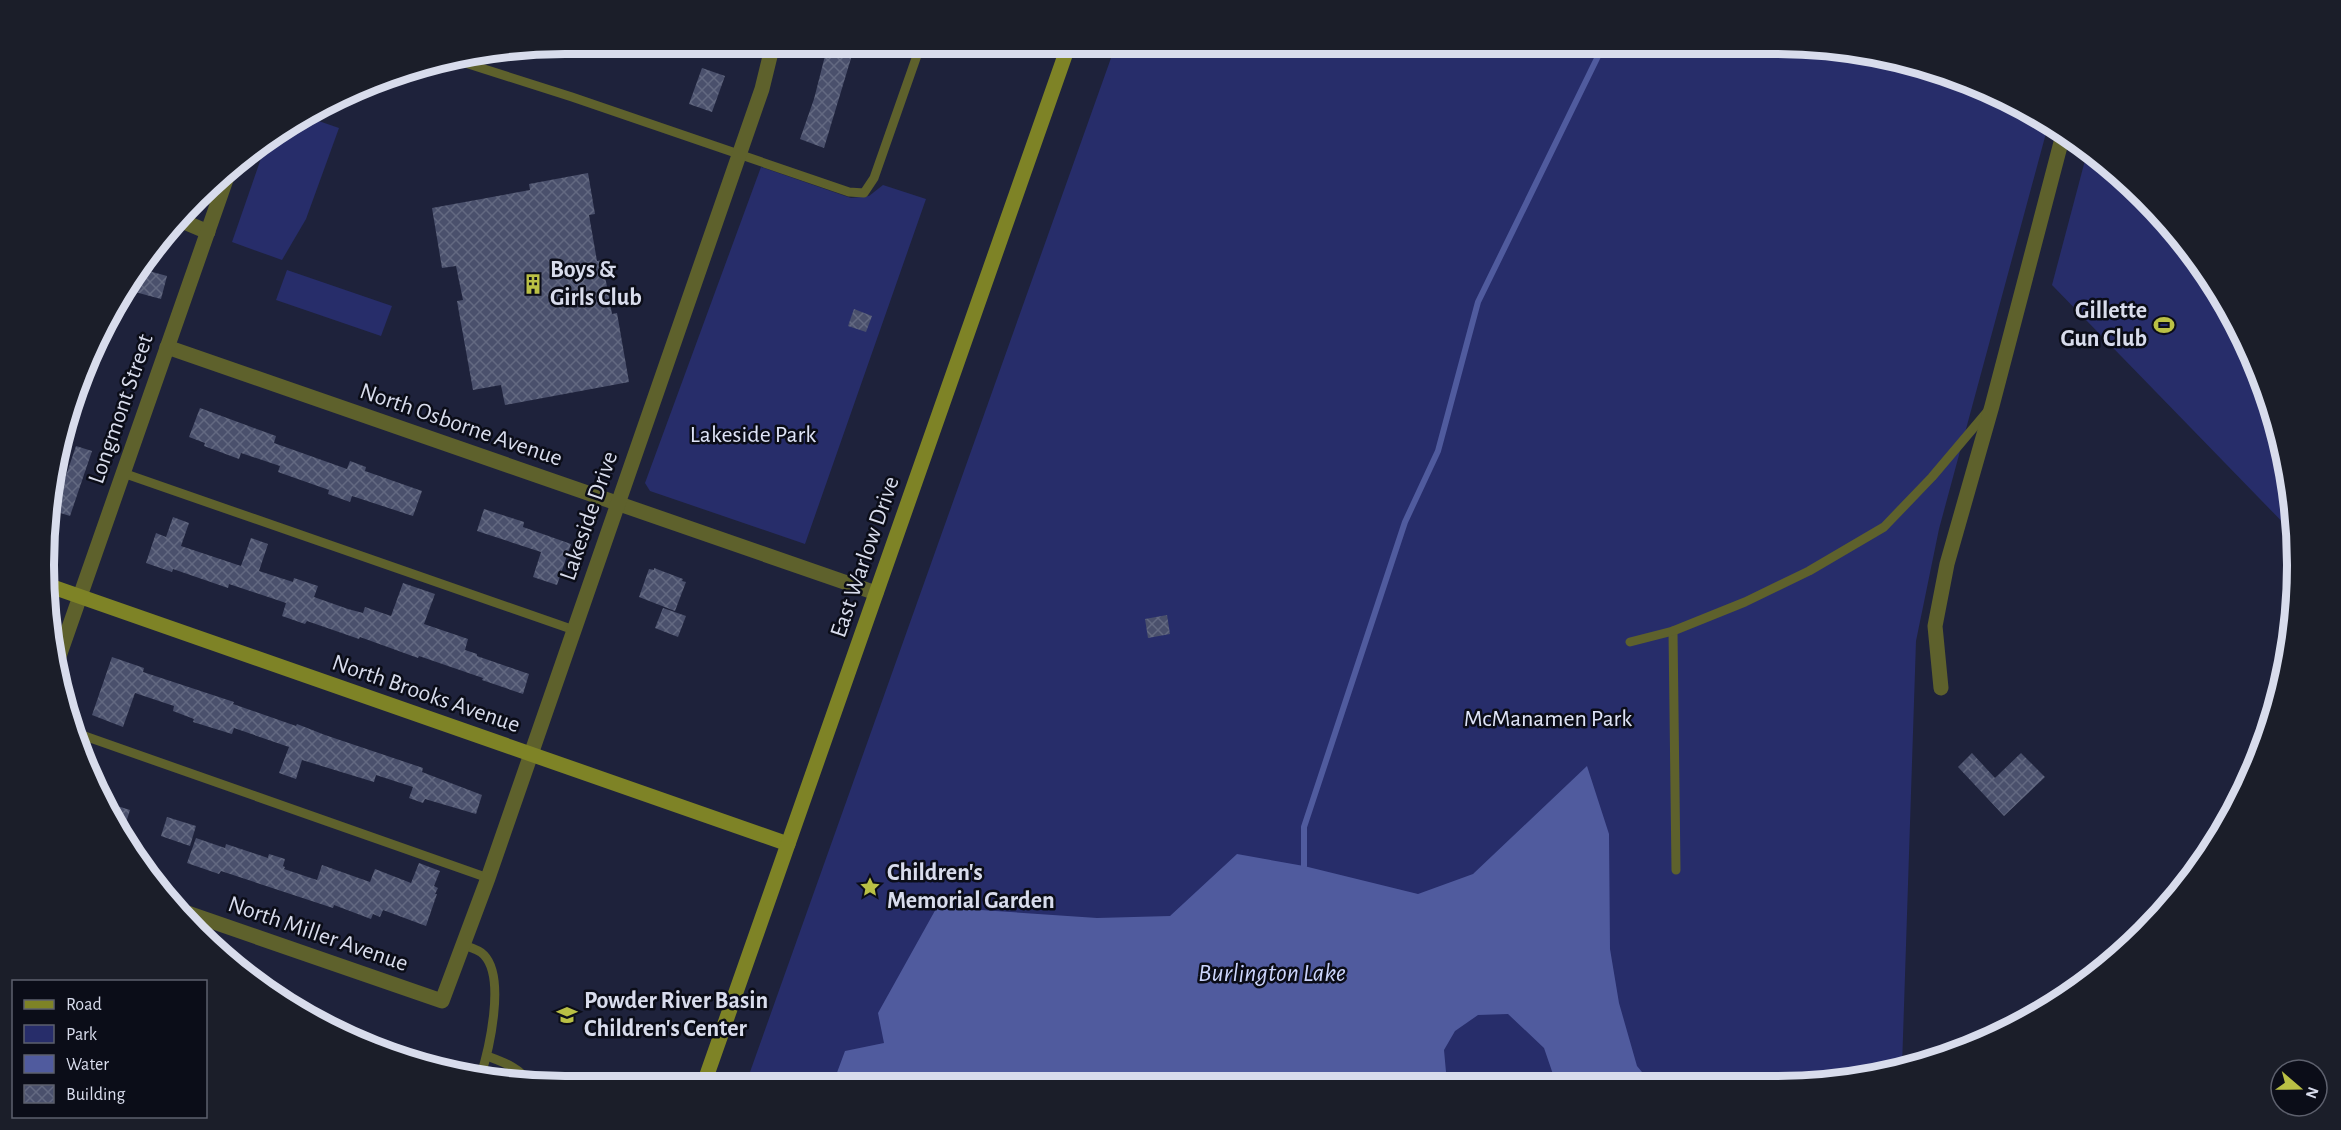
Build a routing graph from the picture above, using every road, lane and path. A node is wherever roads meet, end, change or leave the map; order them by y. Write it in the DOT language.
graph roads {
  1 [pos="771,54"];
  2 [pos="917,54"];
  3 [pos="1065,54"];
  4 [pos="467,64"];
  5 [pos="2061,141"];
  6 [pos="740,154"];
  7 [pos="224,184"];
  8 [pos="186,223"];
  9 [pos="208,232"];
  10 [pos="167,347"];
  11 [pos="1992,406"];
  12 [pos="123,472"];
  13 [pos="617,503"];
  14 [pos="55,588"];
  15 [pos="876,593"];
  16 [pos="79,597"];
  17 [pos="574,630"];
  18 [pos="1673,632"];
  19 [pos="1630,642"];
  20 [pos="61,650"];
  21 [pos="1941,688"];
  22 [pos="83,736"];
  23 [pos="531,754"];
  24 [pos="788,844"];
  25 [pos="1676,870"];
  26 [pos="488,878"];
  27 [pos="193,915"];
  28 [pos="463,945"];
  29 [pos="442,1001"];
  30 [pos="487,1056"];
  31 [pos="483,1069"];
  32 [pos="524,1074"];
  33 [pos="707,1076"];
  1 -- 6 [label="street, Lakeside Drive"];
  2 -- 6 [label="lane"];
  3 -- 15 [label="street, East Warlow Drive"];
  4 -- 6 [label="lane"];
  5 -- 11 [label="street"];
  6 -- 13 [label="street, Lakeside Drive"];
  7 -- 9 [label="street, Longmont Street"];
  8 -- 9 [label="street"];
  9 -- 10 [label="street, Longmont Street"];
  10 -- 12 [label="street, Longmont Street"];
  10 -- 13 [label="street, North Osborne Avenue"];
  11 -- 18 [label="lane"];
  11 -- 21 [label="street"];
  12 -- 16 [label="street, Longmont Street"];
  12 -- 17 [label="lane"];
  13 -- 15 [label="street, North Osborne Avenue"];
  13 -- 17 [label="street, Lakeside Drive"];
  14 -- 16 [label="street, North Brooks Avenue"];
  15 -- 24 [label="street, East Warlow Drive"];
  16 -- 20 [label="street, Longmont Street"];
  16 -- 23 [label="street, North Brooks Avenue"];
  17 -- 23 [label="street, Lakeside Drive"];
  18 -- 19 [label="lane"];
  18 -- 25 [label="lane"];
  22 -- 26 [label="lane"];
  23 -- 24 [label="street, North Brooks Avenue"];
  23 -- 26 [label="street, Lakeside Drive"];
  24 -- 33 [label="street, East Warlow Drive"];
  26 -- 28 [label="street, Lakeside Drive"];
  27 -- 29 [label="street, North Miller Avenue"];
  28 -- 29 [label="street, Lakeside Drive"];
  28 -- 30 [label="lane"];
  30 -- 31 [label="lane"];
  30 -- 32 [label="lane"];
}
